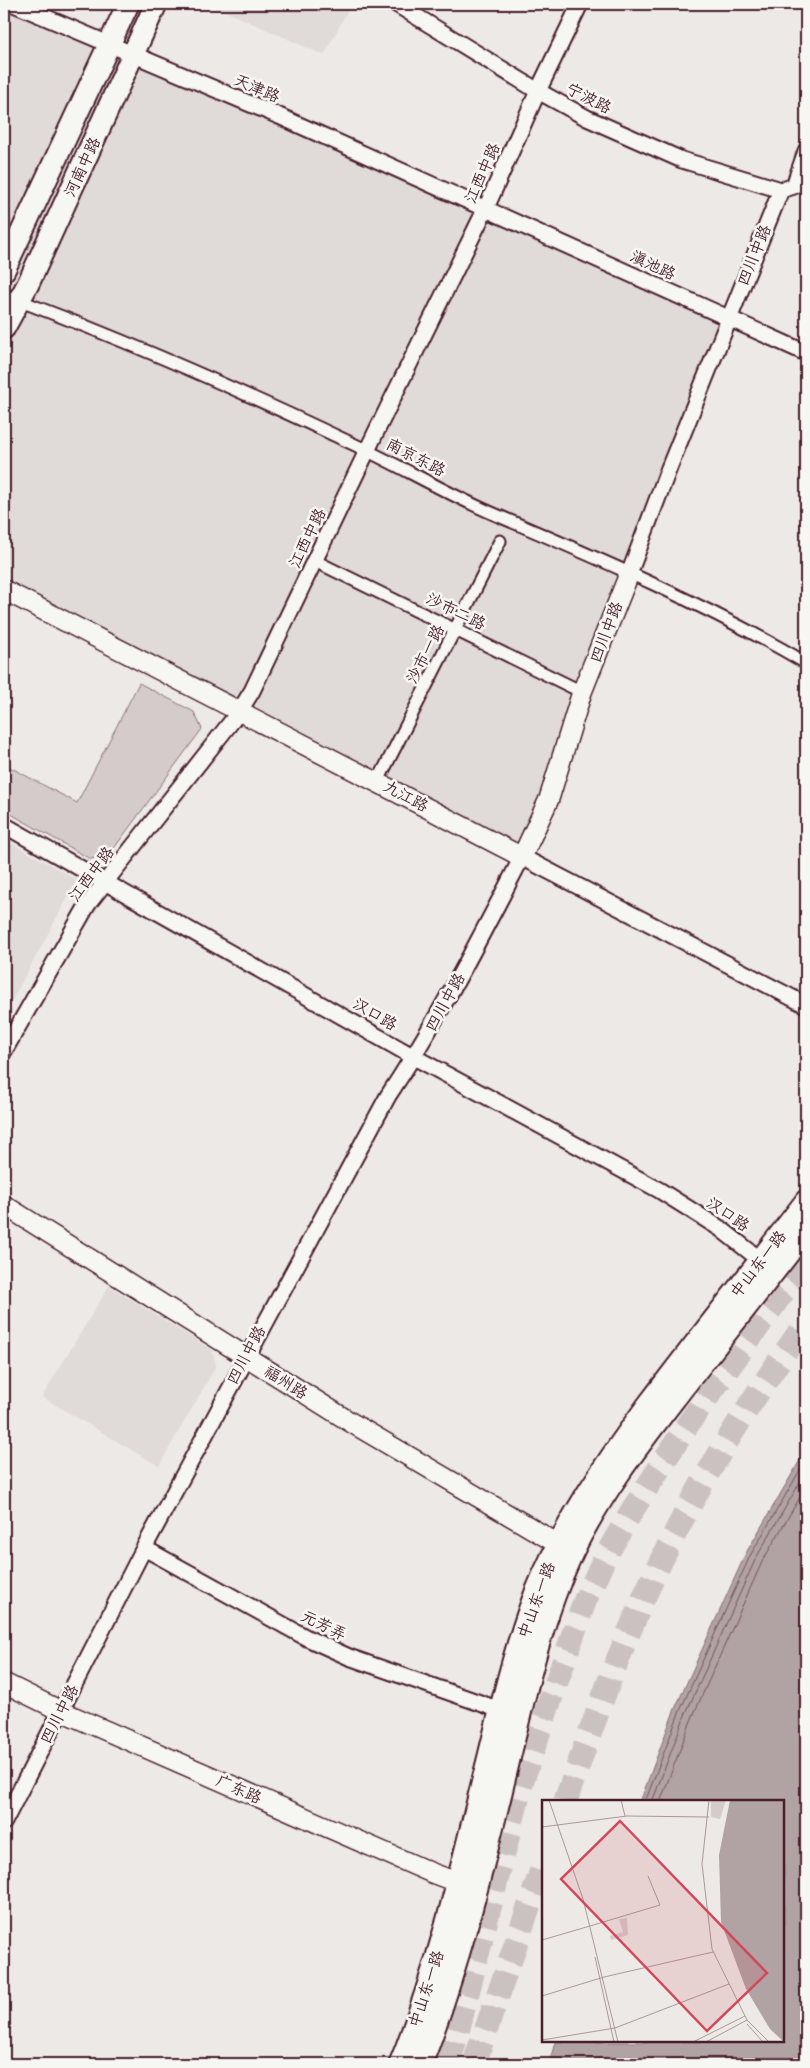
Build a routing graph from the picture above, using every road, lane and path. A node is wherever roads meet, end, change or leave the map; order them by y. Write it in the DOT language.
graph roads {
  1 [pos="14,4"];
  2 [pos="128,4"];
  3 [pos="156,4"];
  4 [pos="396,4"];
  5 [pos="580,4"];
  6 [pos="108,44"];
  7 [pos="133,54"];
  8 [pos="538,91"];
  9 [pos="806,151"];
  10 [pos="781,190"];
  11 [pos="486,208"];
  12 [pos="4,270"];
  13 [pos="12,298"];
  14 [pos="728,319"];
  15 [pos="4,328"];
  16 [pos="806,353"];
  17 [pos="367,450"];
  18 [pos="500,541"];
  19 [pos="315,561"];
  20 [pos="629,574"];
  21 [pos="4,590"];
  22 [pos="456,629"];
  23 [pos="806,663"];
  24 [pos="582,692"];
  25 [pos="239,712"];
  26 [pos="378,781"];
  27 [pos="4,825"];
  28 [pos="522,857"];
  29 [pos="105,882"];
  30 [pos="806,1005"];
  31 [pos="4,1051"];
  32 [pos="414,1057"];
  33 [pos="806,1201"];
  34 [pos="4,1205"];
  35 [pos="806,1231"];
  36 [pos="768,1265"];
  37 [pos="245,1357"];
  38 [pos="144,1548"];
  39 [pos="565,1549"];
  40 [pos="4,1683"];
  41 [pos="500,1710"];
  42 [pos="60,1711"];
  43 [pos="4,1822"];
  44 [pos="468,1886"];
  45 [pos="400,2064"];
  46 [pos="421,2064"];
  1 -- 6 [label="street, 天津路"];
  2 -- 6 [label="main road, 河南中路"];
  3 -- 7 [label="main road, 河南中路"];
  4 -- 8 [label="street, 宁波路"];
  5 -- 8 [label="street, 江西中路"];
  6 -- 7 [label="street, 天津路"];
  6 -- 12 [label="main road, 河南中路"];
  7 -- 11 [label="street, 天津路"];
  7 -- 13 [label="main road, 河南中路"];
  8 -- 10 [label="street, 宁波路"];
  8 -- 11 [label="street, 江西中路"];
  9 -- 10 [label="street, 四川中路"];
  10 -- 14 [label="street, 四川中路"];
  11 -- 14 [label="street, 滇池路"];
  11 -- 17 [label="street, 江西中路"];
  13 -- 15 [label="main road, 河南中路"];
  13 -- 17 [label="street, 南京东路"];
  14 -- 16 [label="street, 滇池路"];
  14 -- 20 [label="street, 四川中路"];
  17 -- 19 [label="street, 江西中路"];
  17 -- 20 [label="street, 南京东路"];
  18 -- 22 [label="street, 沙市一路"];
  19 -- 22 [label="street, 沙市二路"];
  19 -- 25 [label="street, 江西中路"];
  20 -- 23 [label="street, 南京东路"];
  20 -- 24 [label="street, 四川中路"];
  21 -- 25 [label="street, 九江路"];
  22 -- 24 [label="street, 沙市二路"];
  22 -- 26 [label="street, 沙市一路"];
  24 -- 28 [label="street, 四川中路"];
  25 -- 26 [label="street, 九江路"];
  25 -- 29 [label="street, 江西中路"];
  26 -- 28 [label="street, 九江路"];
  27 -- 29 [label="street, 汉口路"];
  28 -- 30 [label="street, 九江路"];
  28 -- 32 [label="street, 四川中路"];
  29 -- 31 [label="street, 江西中路"];
  29 -- 32 [label="street, 汉口路"];
  32 -- 36 [label="street, 汉口路"];
  32 -- 37 [label="street, 四川中路"];
  33 -- 36 [label="main road, 中山东一路"];
  34 -- 37 [label="street, 福州路"];
  35 -- 36 [label="main road, 中山东一路"];
  36 -- 39 [label="main road, 中山东一路"];
  37 -- 38 [label="street, 四川中路"];
  37 -- 39 [label="street, 福州路"];
  38 -- 41 [label="street, 元芳弄"];
  38 -- 42 [label="street, 四川中路"];
  39 -- 41 [label="main road, 中山东一路"];
  39 -- 44 [label="main road, 中山东一路"];
  40 -- 42 [label="street, 广东路"];
  41 -- 44 [label="main road, 中山东一路"];
  42 -- 43 [label="street, 四川中路"];
  42 -- 44 [label="street, 广东路"];
  44 -- 45 [label="main road, 中山东一路"];
  44 -- 46 [label="main road, 中山东一路"];
}
